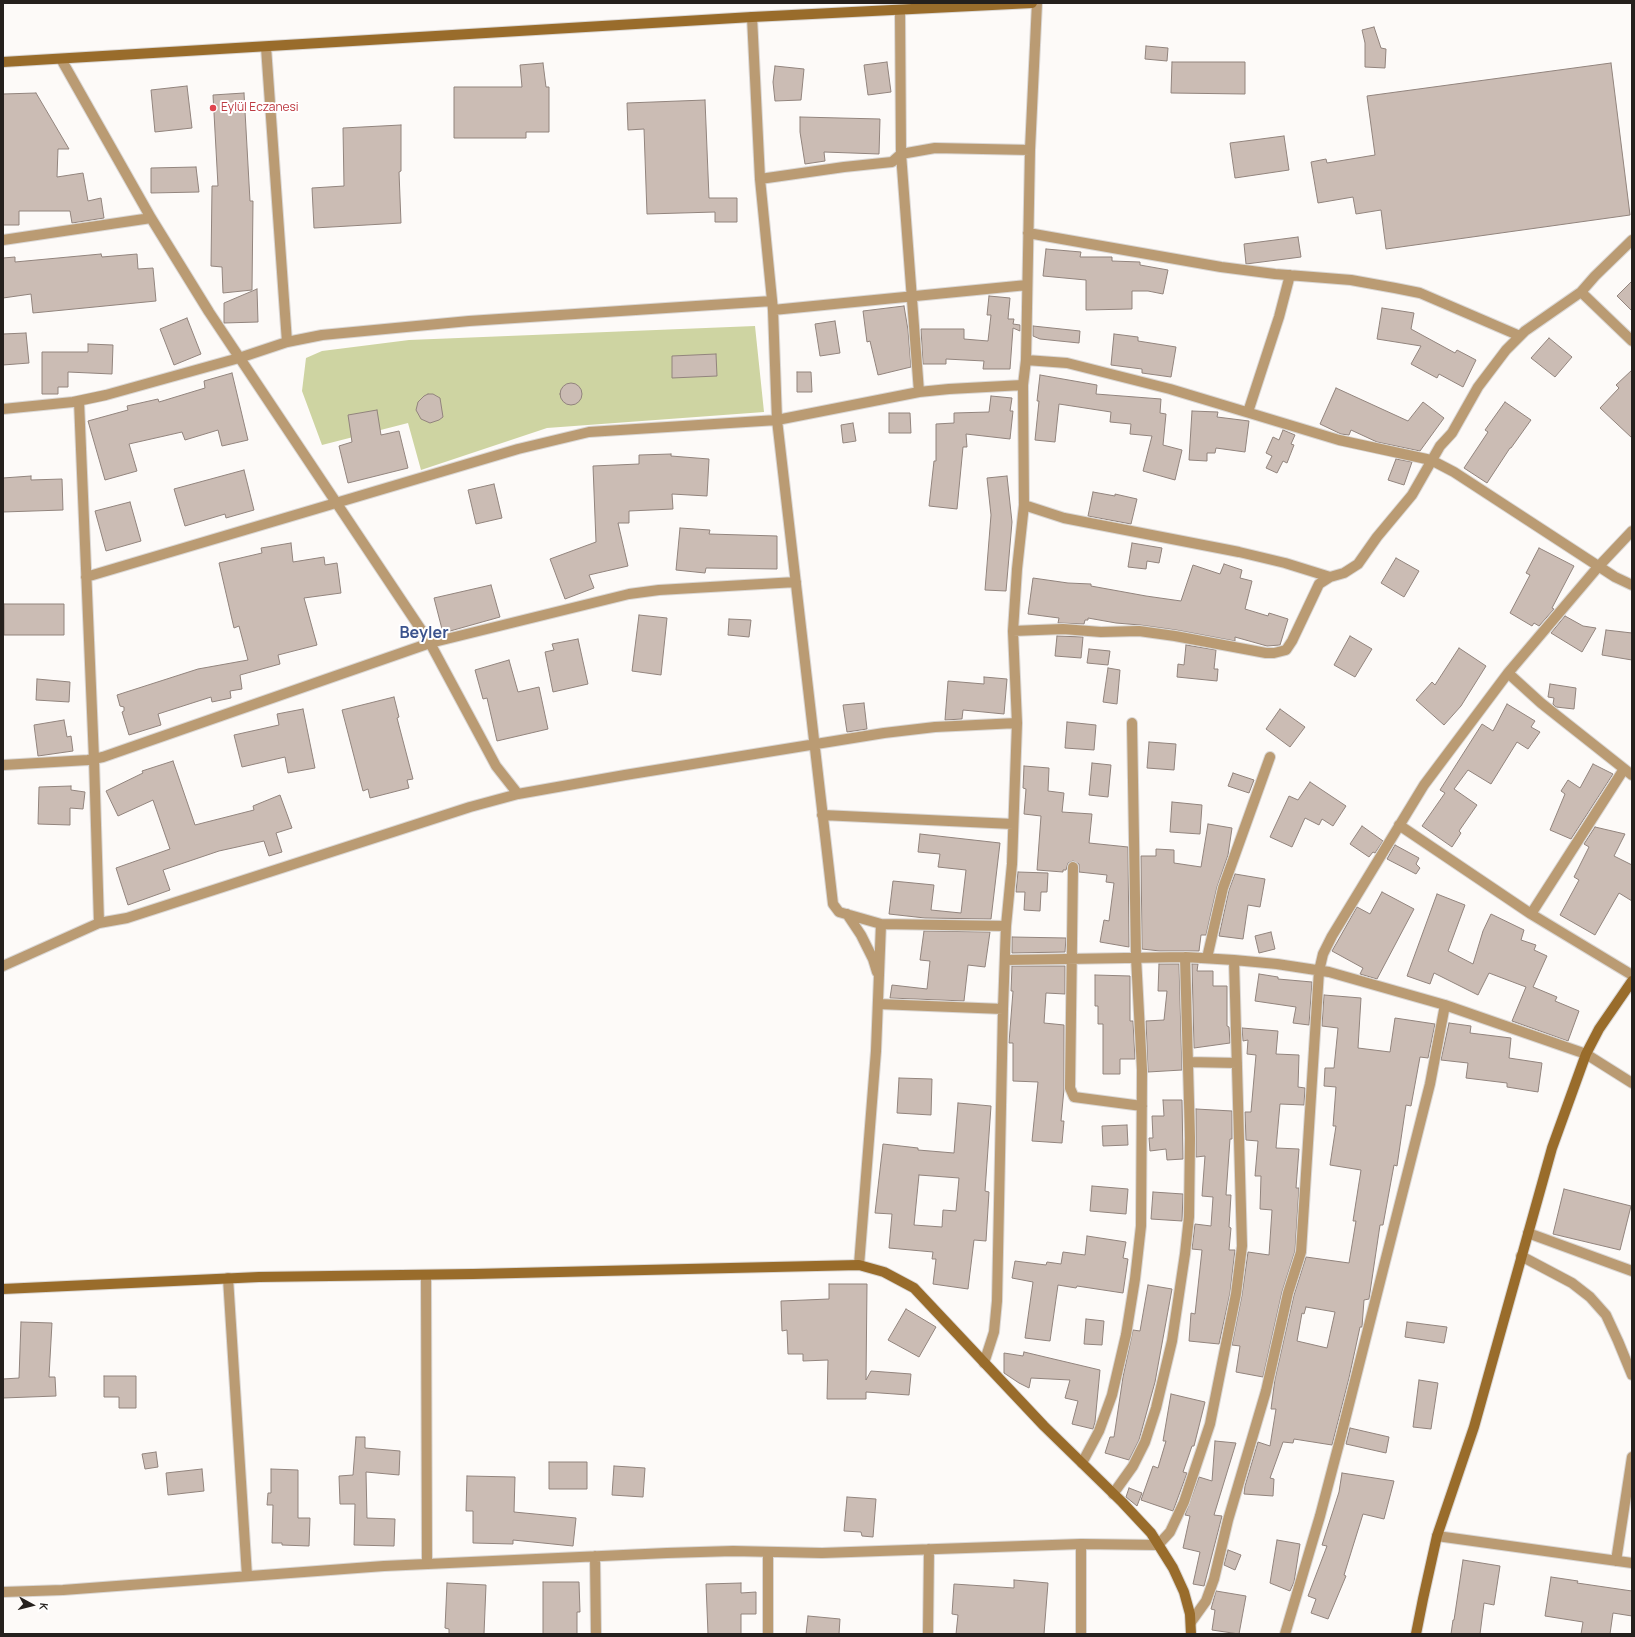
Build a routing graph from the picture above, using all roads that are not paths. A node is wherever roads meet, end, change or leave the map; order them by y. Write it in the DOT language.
graph roads {
  1 [pos="1032,3"];
  2 [pos="1037,3"];
  3 [pos="900,10"];
  4 [pos="752,17"];
  5 [pos="266,47"];
  6 [pos="61,59"];
  7 [pos="3,62"];
  8 [pos="1030,150"];
  9 [pos="901,154"];
  10 [pos="760,179"];
  11 [pos="151,218"];
  12 [pos="1028,233"];
  13 [pos="3,240"];
  14 [pos="1632,240"];
  15 [pos="1290,275"];
  16 [pos="1027,285"];
  17 [pos="1581,292"];
  18 [pos="912,295"];
  19 [pos="772,306"];
  20 [pos="1520,336"];
  21 [pos="1632,341"];
  22 [pos="287,342"];
  23 [pos="239,358"];
  24 [pos="1026,360"];
  25 [pos="1023,385"];
  26 [pos="919,392"];
  27 [pos="79,401"];
  28 [pos="3,409"];
  29 [pos="1248,412"];
  30 [pos="777,420"];
  31 [pos="1431,460"];
  32 [pos="337,502"];
  33 [pos="1024,505"];
  34 [pos="1632,531"];
  35 [pos="1598,567"];
  36 [pos="86,576"];
  37 [pos="1330,577"];
  38 [pos="796,582"];
  39 [pos="1632,584"];
  40 [pos="1013,631"];
  41 [pos="430,643"];
  42 [pos="1508,673"];
  43 [pos="1018,723"];
  44 [pos="1132,723"];
  45 [pos="814,745"];
  46 [pos="1270,757"];
  47 [pos="94,759"];
  48 [pos="3,765"];
  49 [pos="1628,772"];
  50 [pos="518,794"];
  51 [pos="822,815"];
  52 [pos="1013,824"];
  53 [pos="1399,825"];
  54 [pos="1073,867"];
  55 [pos="847,914"];
  56 [pos="1531,914"];
  57 [pos="99,923"];
  58 [pos="881,924"];
  59 [pos="1006,926"];
  60 [pos="1136,957"];
  61 [pos="1185,957"];
  62 [pos="1071,958"];
  63 [pos="1207,958"];
  64 [pos="1006,960"];
  65 [pos="1234,960"];
  66 [pos="3,966"];
  67 [pos="1319,971"];
  68 [pos="1632,976"];
  69 [pos="879,980"];
  70 [pos="1632,982"];
  71 [pos="878,1004"];
  72 [pos="1445,1005"];
  73 [pos="1003,1009"];
  74 [pos="1586,1054"];
  75 [pos="1188,1062"];
  76 [pos="1237,1063"];
  77 [pos="1632,1083"];
  78 [pos="1142,1106"];
  79 [pos="1528,1233"];
  80 [pos="1521,1256"];
  81 [pos="859,1265"];
  82 [pos="1632,1271"];
  83 [pos="426,1274"];
  84 [pos="228,1278"];
  85 [pos="3,1289"];
  86 [pos="984,1363"];
  87 [pos="1632,1376"];
  88 [pos="1632,1457"];
  89 [pos="1082,1463"];
  90 [pos="1113,1494"];
  91 [pos="1437,1536"];
  92 [pos="1081,1544"];
  93 [pos="1158,1545"];
  94 [pos="929,1549"];
  95 [pos="768,1552"];
  96 [pos="595,1556"];
  97 [pos="1616,1561"];
  98 [pos="426,1564"];
  99 [pos="1632,1564"];
  100 [pos="247,1576"];
  101 [pos="3,1592"];
  102 [pos="1191,1622"];
  103 [pos="596,1634"];
  104 [pos="768,1634"];
  105 [pos="928,1634"];
  106 [pos="1081,1634"];
  107 [pos="1192,1634"];
  108 [pos="1285,1634"];
  109 [pos="1416,1634"];
  1 -- 3 [label="street"];
  2 -- 8 [label="street"];
  3 -- 4 [label="street"];
  3 -- 9 [label="street"];
  4 -- 5 [label="street"];
  4 -- 10 [label="street"];
  5 -- 6 [label="street"];
  5 -- 22 [label="street"];
  6 -- 7 [label="street"];
  6 -- 11 [label="street"];
  8 -- 9 [label="street"];
  8 -- 12 [label="street"];
  9 -- 10 [label="street"];
  9 -- 18 [label="street"];
  10 -- 19 [label="street"];
  11 -- 13 [label="street"];
  11 -- 23 [label="street"];
  12 -- 15 [label="street"];
  12 -- 16 [label="street"];
  14 -- 17 [label="street"];
  15 -- 20 [label="street"];
  15 -- 29 [label="street"];
  16 -- 18 [label="street"];
  16 -- 24 [label="street"];
  17 -- 20 [label="street"];
  17 -- 21 [label="street"];
  18 -- 19 [label="street"];
  18 -- 26 [label="street"];
  19 -- 22 [label="street"];
  19 -- 30 [label="street"];
  20 -- 31 [label="street"];
  22 -- 23 [label="street"];
  23 -- 27 [label="street"];
  23 -- 32 [label="street"];
  24 -- 25 [label="street"];
  24 -- 29 [label="street"];
  25 -- 26 [label="street"];
  25 -- 33 [label="street"];
  26 -- 30 [label="street"];
  27 -- 28 [label="street"];
  27 -- 36 [label="street"];
  29 -- 31 [label="street"];
  30 -- 32 [label="street"];
  30 -- 38 [label="street"];
  31 -- 35 [label="street"];
  31 -- 37 [label="street"];
  32 -- 36 [label="street"];
  32 -- 41 [label="street"];
  33 -- 37 [label="street"];
  33 -- 40 [label="street"];
  34 -- 35 [label="street"];
  35 -- 39 [label="street"];
  35 -- 42 [label="street"];
  36 -- 47 [label="street"];
  37 -- 40 [label="street"];
  38 -- 41 [label="street"];
  38 -- 45 [label="street"];
  40 -- 43 [label="street"];
  41 -- 47 [label="street"];
  41 -- 50 [label="street"];
  42 -- 49 [label="street"];
  42 -- 53 [label="street"];
  43 -- 45 [label="street"];
  43 -- 52 [label="street"];
  44 -- 60 [label="street"];
  45 -- 50 [label="street"];
  45 -- 51 [label="street"];
  46 -- 63 [label="street"];
  47 -- 48 [label="street"];
  47 -- 57 [label="street"];
  49 -- 56 [label="street"];
  50 -- 57 [label="street"];
  51 -- 52 [label="street"];
  51 -- 55 [label="street"];
  52 -- 59 [label="street"];
  53 -- 56 [label="street"];
  53 -- 67 [label="street"];
  54 -- 62 [label="street"];
  55 -- 58 [label="street"];
  55 -- 69 [label="street"];
  56 -- 68 [label="street"];
  57 -- 66 [label="street"];
  58 -- 59 [label="street"];
  58 -- 69 [label="street"];
  59 -- 64 [label="street"];
  60 -- 61 [label="street"];
  60 -- 62 [label="street"];
  60 -- 78 [label="street"];
  61 -- 63 [label="street"];
  61 -- 75 [label="street"];
  62 -- 64 [label="street"];
  62 -- 78 [label="street"];
  63 -- 65 [label="street"];
  64 -- 73 [label="street"];
  65 -- 67 [label="street"];
  65 -- 76 [label="street"];
  67 -- 72 [label="street"];
  67 -- 102 [label="street"];
  69 -- 71 [label="street"];
  70 -- 74 [label="street"];
  71 -- 73 [label="street"];
  71 -- 81 [label="street"];
  72 -- 74 [label="street"];
  72 -- 108 [label="street"];
  73 -- 86 [label="street"];
  74 -- 77 [label="street"];
  74 -- 79 [label="street"];
  75 -- 76 [label="street"];
  75 -- 90 [label="street"];
  76 -- 93 [label="street"];
  78 -- 89 [label="street"];
  79 -- 80 [label="street"];
  79 -- 82 [label="street"];
  80 -- 87 [label="street"];
  80 -- 91 [label="street"];
  81 -- 83 [label="street"];
  81 -- 86 [label="street"];
  83 -- 84 [label="street"];
  83 -- 98 [label="street"];
  84 -- 85 [label="street"];
  84 -- 100 [label="street"];
  86 -- 89 [label="street"];
  88 -- 97 [label="street"];
  89 -- 90 [label="street"];
  90 -- 93 [label="street"];
  91 -- 97 [label="street"];
  91 -- 109 [label="street"];
  92 -- 93 [label="street"];
  92 -- 94 [label="street"];
  92 -- 106 [label="street"];
  93 -- 102 [label="street"];
  94 -- 95 [label="street"];
  94 -- 105 [label="street"];
  95 -- 96 [label="street"];
  95 -- 104 [label="street"];
  96 -- 98 [label="street"];
  96 -- 103 [label="street"];
  97 -- 99 [label="street"];
  98 -- 100 [label="street"];
  100 -- 101 [label="street"];
  102 -- 107 [label="street"];
}
